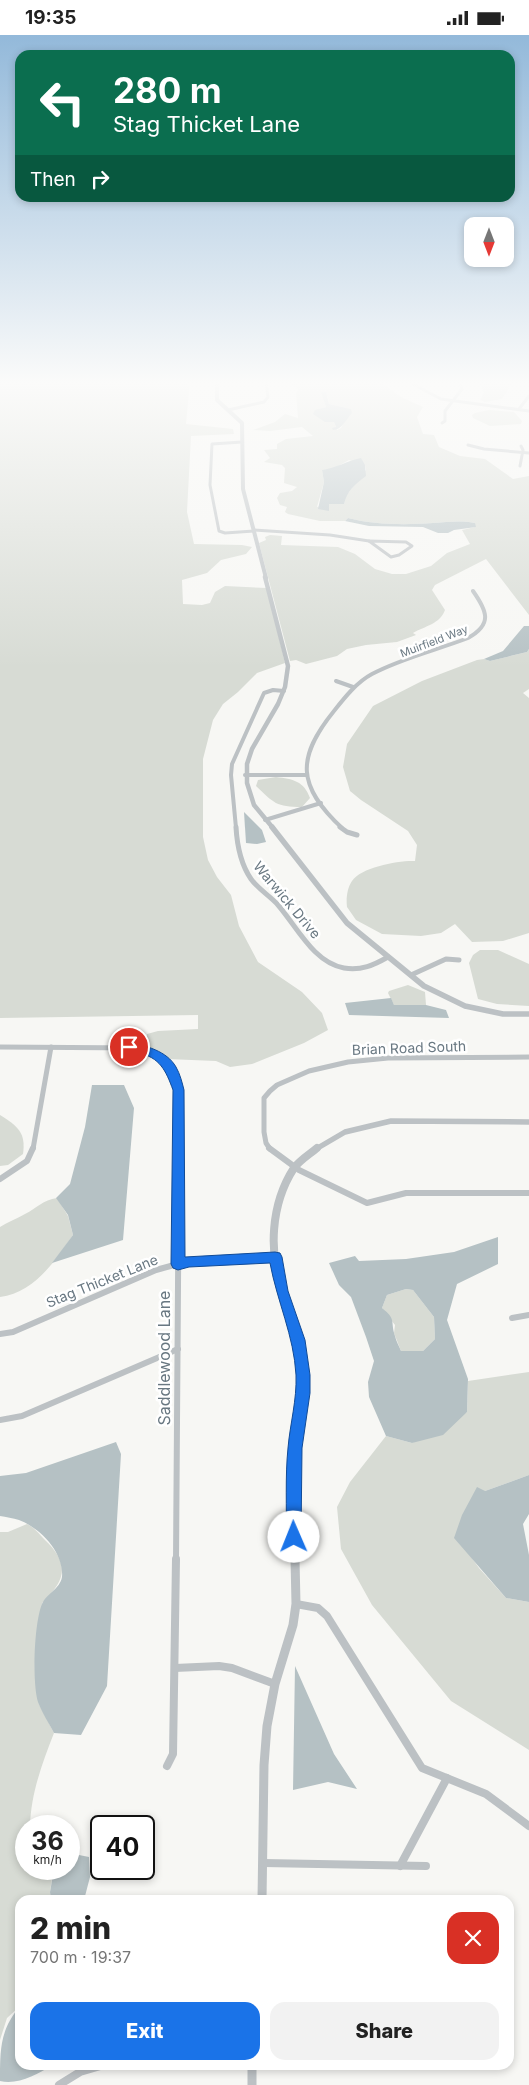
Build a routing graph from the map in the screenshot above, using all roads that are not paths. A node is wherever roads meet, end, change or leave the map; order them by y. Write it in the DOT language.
graph roads {
  1 [pos="210,477"];
  2 [pos="243,477"];
  3 [pos="254,531"];
  4 [pos="369,541"];
  5 [pos="473,591"];
  6 [pos="336,681"];
  7 [pos="354,687"];
  8 [pos="284,691"];
  9 [pos="245,775"];
  10 [pos="307,775"];
  11 [pos="321,803"];
  12 [pos="264,820"];
  13 [pos="357,835"];
  14 [pos="388,957"];
  15 [pos="460,960"];
  16 [pos="411,975"];
  17 [pos="529,1014"];
  18 [pos="0,1047"];
  19 [pos="51,1047"];
  20 [pos="529,1057"];
  21 [pos="529,1122"];
  22 [pos="295,1167"];
  23 [pos="0,1179"];
  24 [pos="529,1193"];
  25 [pos="275,1257"];
  26 [pos="178,1264"];
  27 [pos="529,1315"];
  28 [pos="512,1317"];
  29 [pos="0,1334"];
  30 [pos="178,1349"];
  31 [pos="0,1420"];
  32 [pos="296,1604"];
  33 [pos="175,1668"];
  34 [pos="276,1684"];
  35 [pos="167,1766"];
  36 [pos="447,1778"];
  37 [pos="529,1826"];
  38 [pos="264,1863"];
  39 [pos="400,1866"];
  40 [pos="426,1866"];
  41 [pos="262,1895"];
  42 [pos="87,2070"];
  43 [pos="252,2070"];
  44 [pos="59,2085"];
  45 [pos="252,2085"];
  1 -- 3 [label="street"];
  2 -- 3 [label="street"];
  3 -- 4 [label="street"];
  3 -- 8 [label="street"];
  4 -- 4 [label="street"];
  5 -- 7 [label="street, Muirfield Way"];
  6 -- 7 [label="street"];
  7 -- 10 [label="street, Muirfield Way"];
  8 -- 9 [label="street"];
  8 -- 14 [label="street, Warwick Drive"];
  9 -- 10 [label="street"];
  9 -- 12 [label="street"];
  10 -- 11 [label="street"];
  11 -- 12 [label="street"];
  11 -- 13 [label="street"];
  12 -- 14 [label="street"];
  14 -- 16 [label="street"];
  15 -- 16 [label="street"];
  16 -- 17 [label="street"];
  18 -- 19 [label="street, Saddlewood Lane"];
  19 -- 23 [label="street"];
  19 -- 26 [label="street, Saddlewood Lane"];
  20 -- 22 [label="street, Brian Road South"];
  21 -- 22 [label="street"];
  22 -- 24 [label="street, Brian Road South"];
  22 -- 25 [label="street"];
  25 -- 26 [label="street, Stag Thicket Lane"];
  25 -- 32 [label="street"];
  26 -- 29 [label="street, Stag Thicket Lane"];
  26 -- 30 [label="street, Saddlewood Lane"];
  27 -- 28 [label="street"];
  30 -- 31 [label="street"];
  30 -- 33 [label="street, Saddlewood Lane"];
  32 -- 34 [label="street"];
  32 -- 36 [label="street"];
  33 -- 34 [label="street"];
  33 -- 35 [label="street, Saddlewood Lane"];
  34 -- 38 [label="street"];
  36 -- 37 [label="street"];
  36 -- 39 [label="street"];
  38 -- 39 [label="street"];
  38 -- 41 [label="street"];
  39 -- 40 [label="street"];
  42 -- 44 [label="street"];
  43 -- 45 [label="street"];
}
